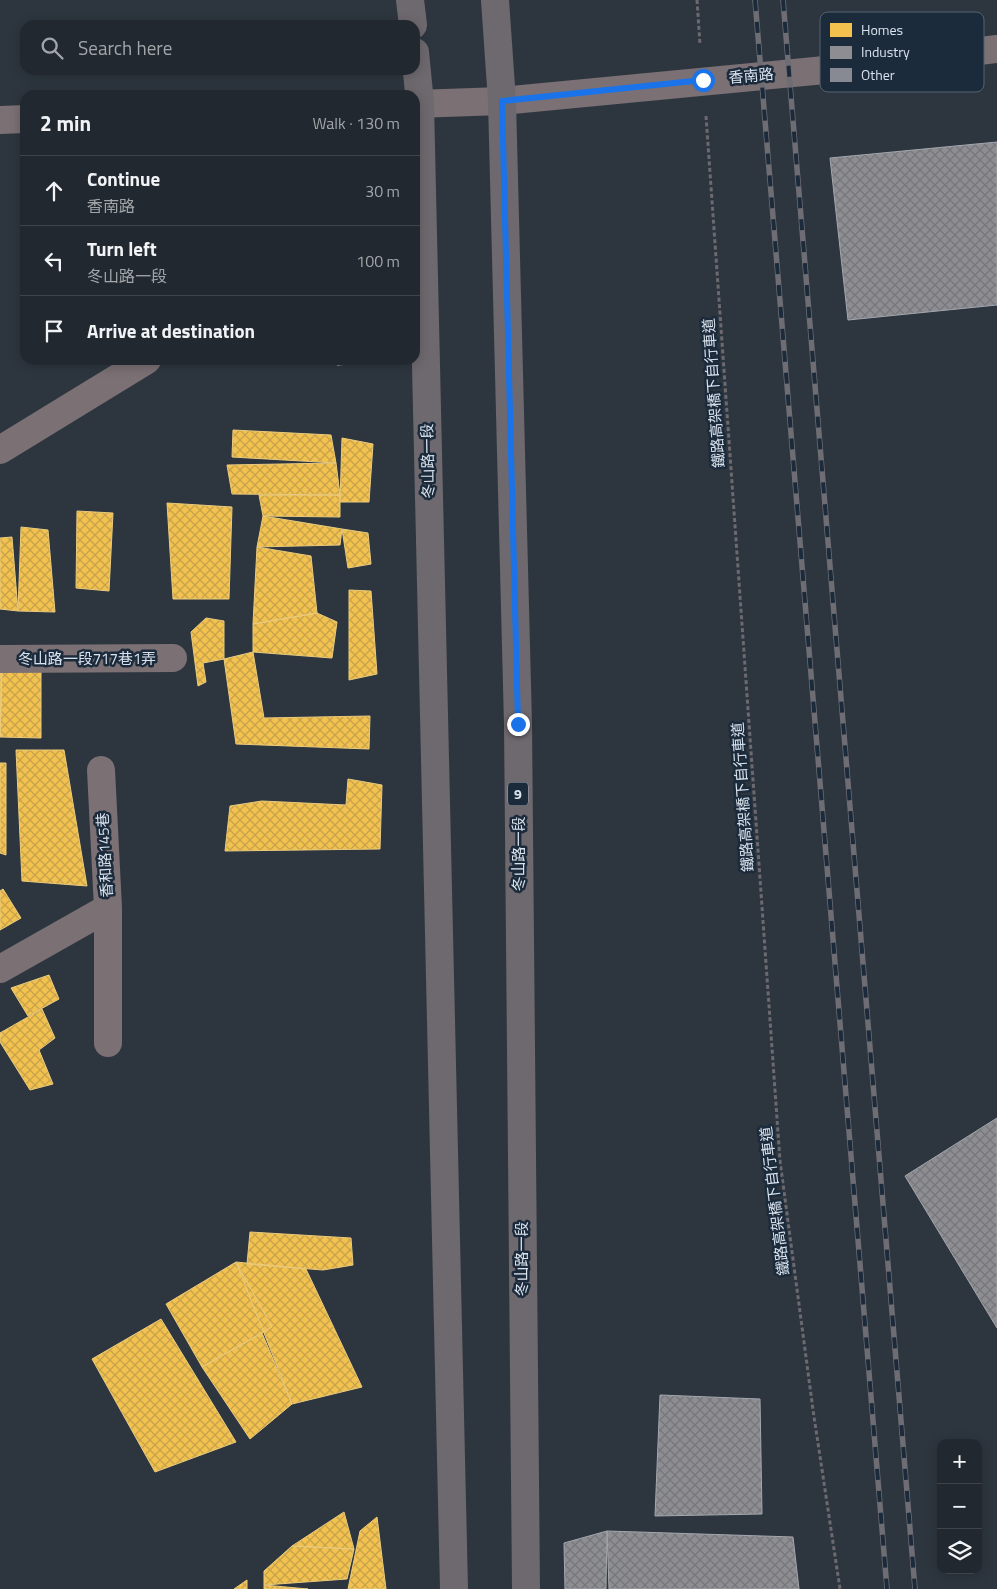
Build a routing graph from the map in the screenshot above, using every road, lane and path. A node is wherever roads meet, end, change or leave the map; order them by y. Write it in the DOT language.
graph roads {
  1 [pos="410,0"];
  2 [pos="495,0"];
  3 [pos="697,0"];
  4 [pos="412,20"];
  5 [pos="997,49"];
  6 [pos="984,51"];
  7 [pos="820,70"];
  8 [pos="416,75"];
  9 [pos="703,80"];
  10 [pos="416,90"];
  11 [pos="502,101"];
  12 [pos="420,104"];
  13 [pos="20,119"];
  14 [pos="0,120"];
  15 [pos="420,272"];
  16 [pos="139,365"];
  17 [pos="0,450"];
  18 [pos="174,658"];
  19 [pos="0,659"];
  20 [pos="102,770"];
  21 [pos="108,908"];
  22 [pos="0,969"];
  23 [pos="108,1043"];
  24 [pos="454,1589"];
  25 [pos="526,1589"];
  26 [pos="840,1589"];
  1 -- 4 [label="main road"];
  2 -- 11 [label="main road, 冬山路一段 / 9"];
  3 -- 9 [label="path, 鐵路高架橋下自行車道"];
  5 -- 6 [label="street, 香南路"];
  7 -- 9 [label="street, 香南路"];
  8 -- 10 [label="main road, 冬山路一段"];
  9 -- 11 [label="street, 香南路"];
  9 -- 26 [label="path, 鐵路高架橋下自行車道"];
  11 -- 12 [label="street, 香南路"];
  11 -- 25 [label="main road, 冬山路一段 / 9"];
  13 -- 14 [label="street"];
  15 -- 24 [label="main road, 冬山路一段"];
  16 -- 17 [label="street"];
  18 -- 19 [label="street, 冬山路一段717巷1弄"];
  20 -- 21 [label="street, 香和路145巷"];
  21 -- 22 [label="street, 香和路145巷"];
  21 -- 23 [label="street"];
}
